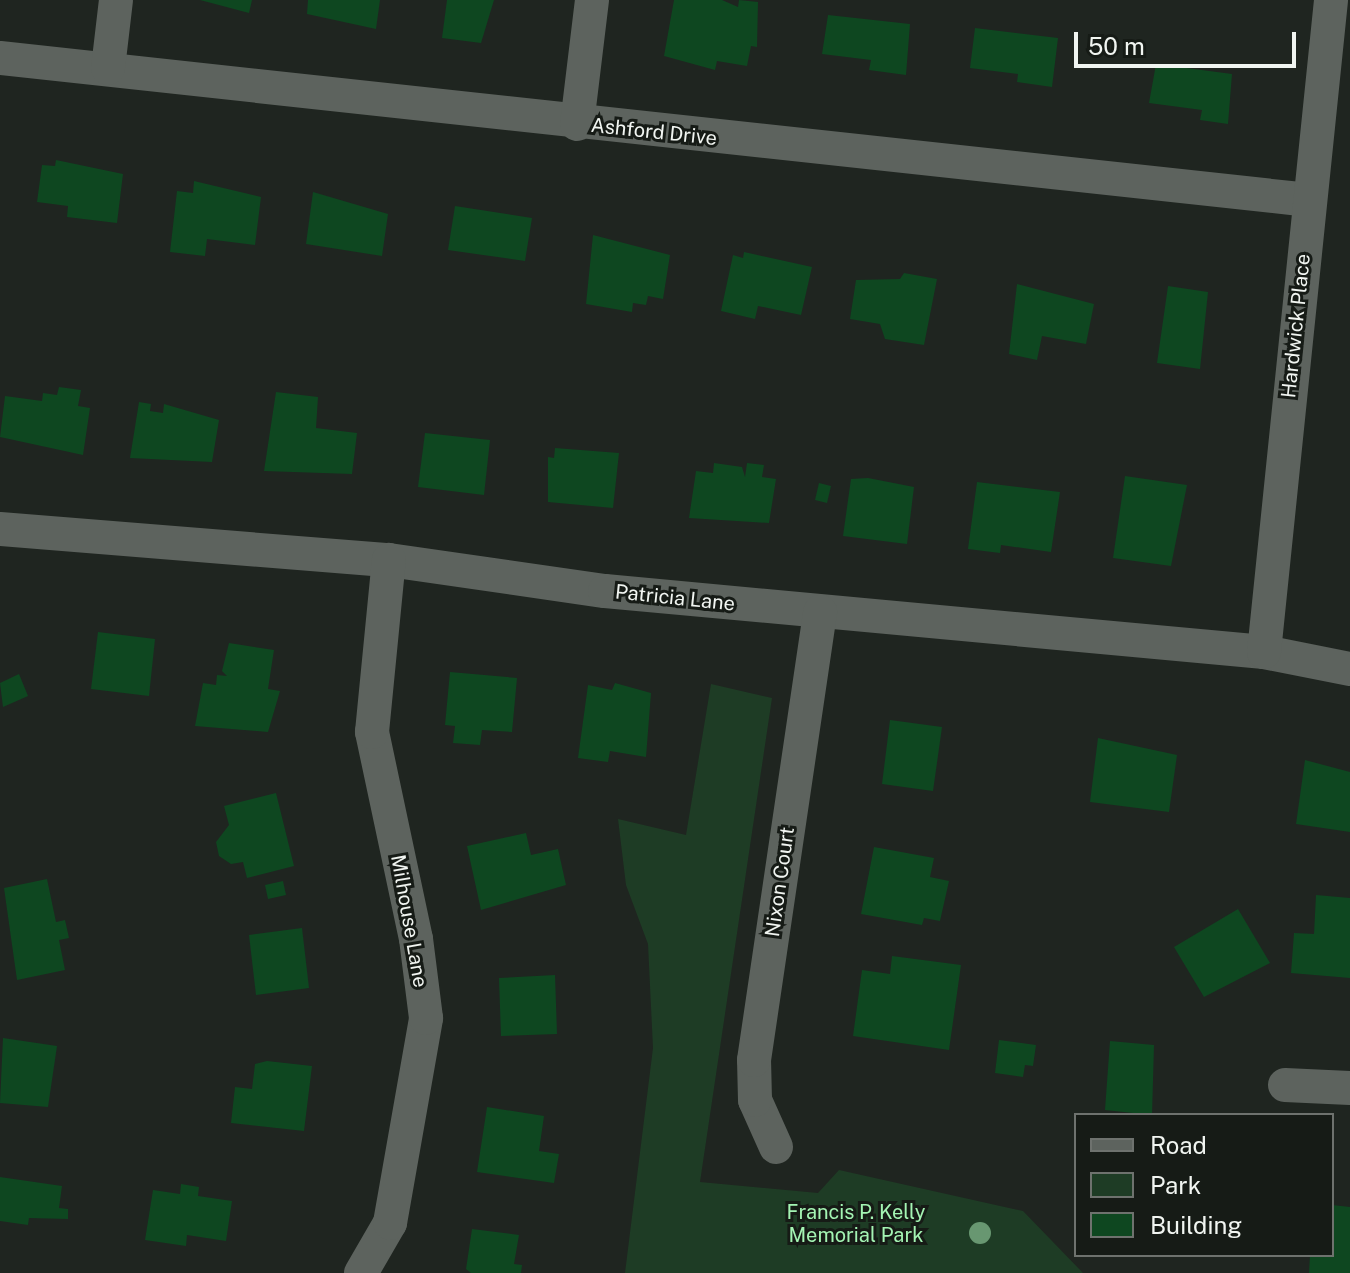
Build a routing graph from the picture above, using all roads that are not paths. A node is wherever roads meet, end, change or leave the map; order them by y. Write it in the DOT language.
graph roads {
  1 [pos="116,0"];
  2 [pos="592,0"];
  3 [pos="1331,0"];
  4 [pos="0,58"];
  5 [pos="108,68"];
  6 [pos="577,124"];
  7 [pos="1309,200"];
  8 [pos="0,529"];
  9 [pos="389,560"];
  10 [pos="820,612"];
  11 [pos="1264,652"];
  12 [pos="1350,669"];
  13 [pos="1285,1085"];
  14 [pos="1350,1088"];
  15 [pos="776,1147"];
  16 [pos="361,1273"];
  1 -- 5 [label="street"];
  2 -- 6 [label="street"];
  3 -- 7 [label="street, Hardwick Place"];
  4 -- 5 [label="street, Ashford Drive"];
  5 -- 6 [label="street, Ashford Drive"];
  6 -- 7 [label="street, Ashford Drive"];
  7 -- 11 [label="street, Hardwick Place"];
  8 -- 9 [label="street, Patricia Lane"];
  9 -- 10 [label="street, Patricia Lane"];
  9 -- 16 [label="street, Milhouse Lane"];
  10 -- 11 [label="street, Patricia Lane"];
  10 -- 15 [label="street, Nixon Court"];
  11 -- 12 [label="street, Patricia Lane"];
  13 -- 14 [label="street"];
}
